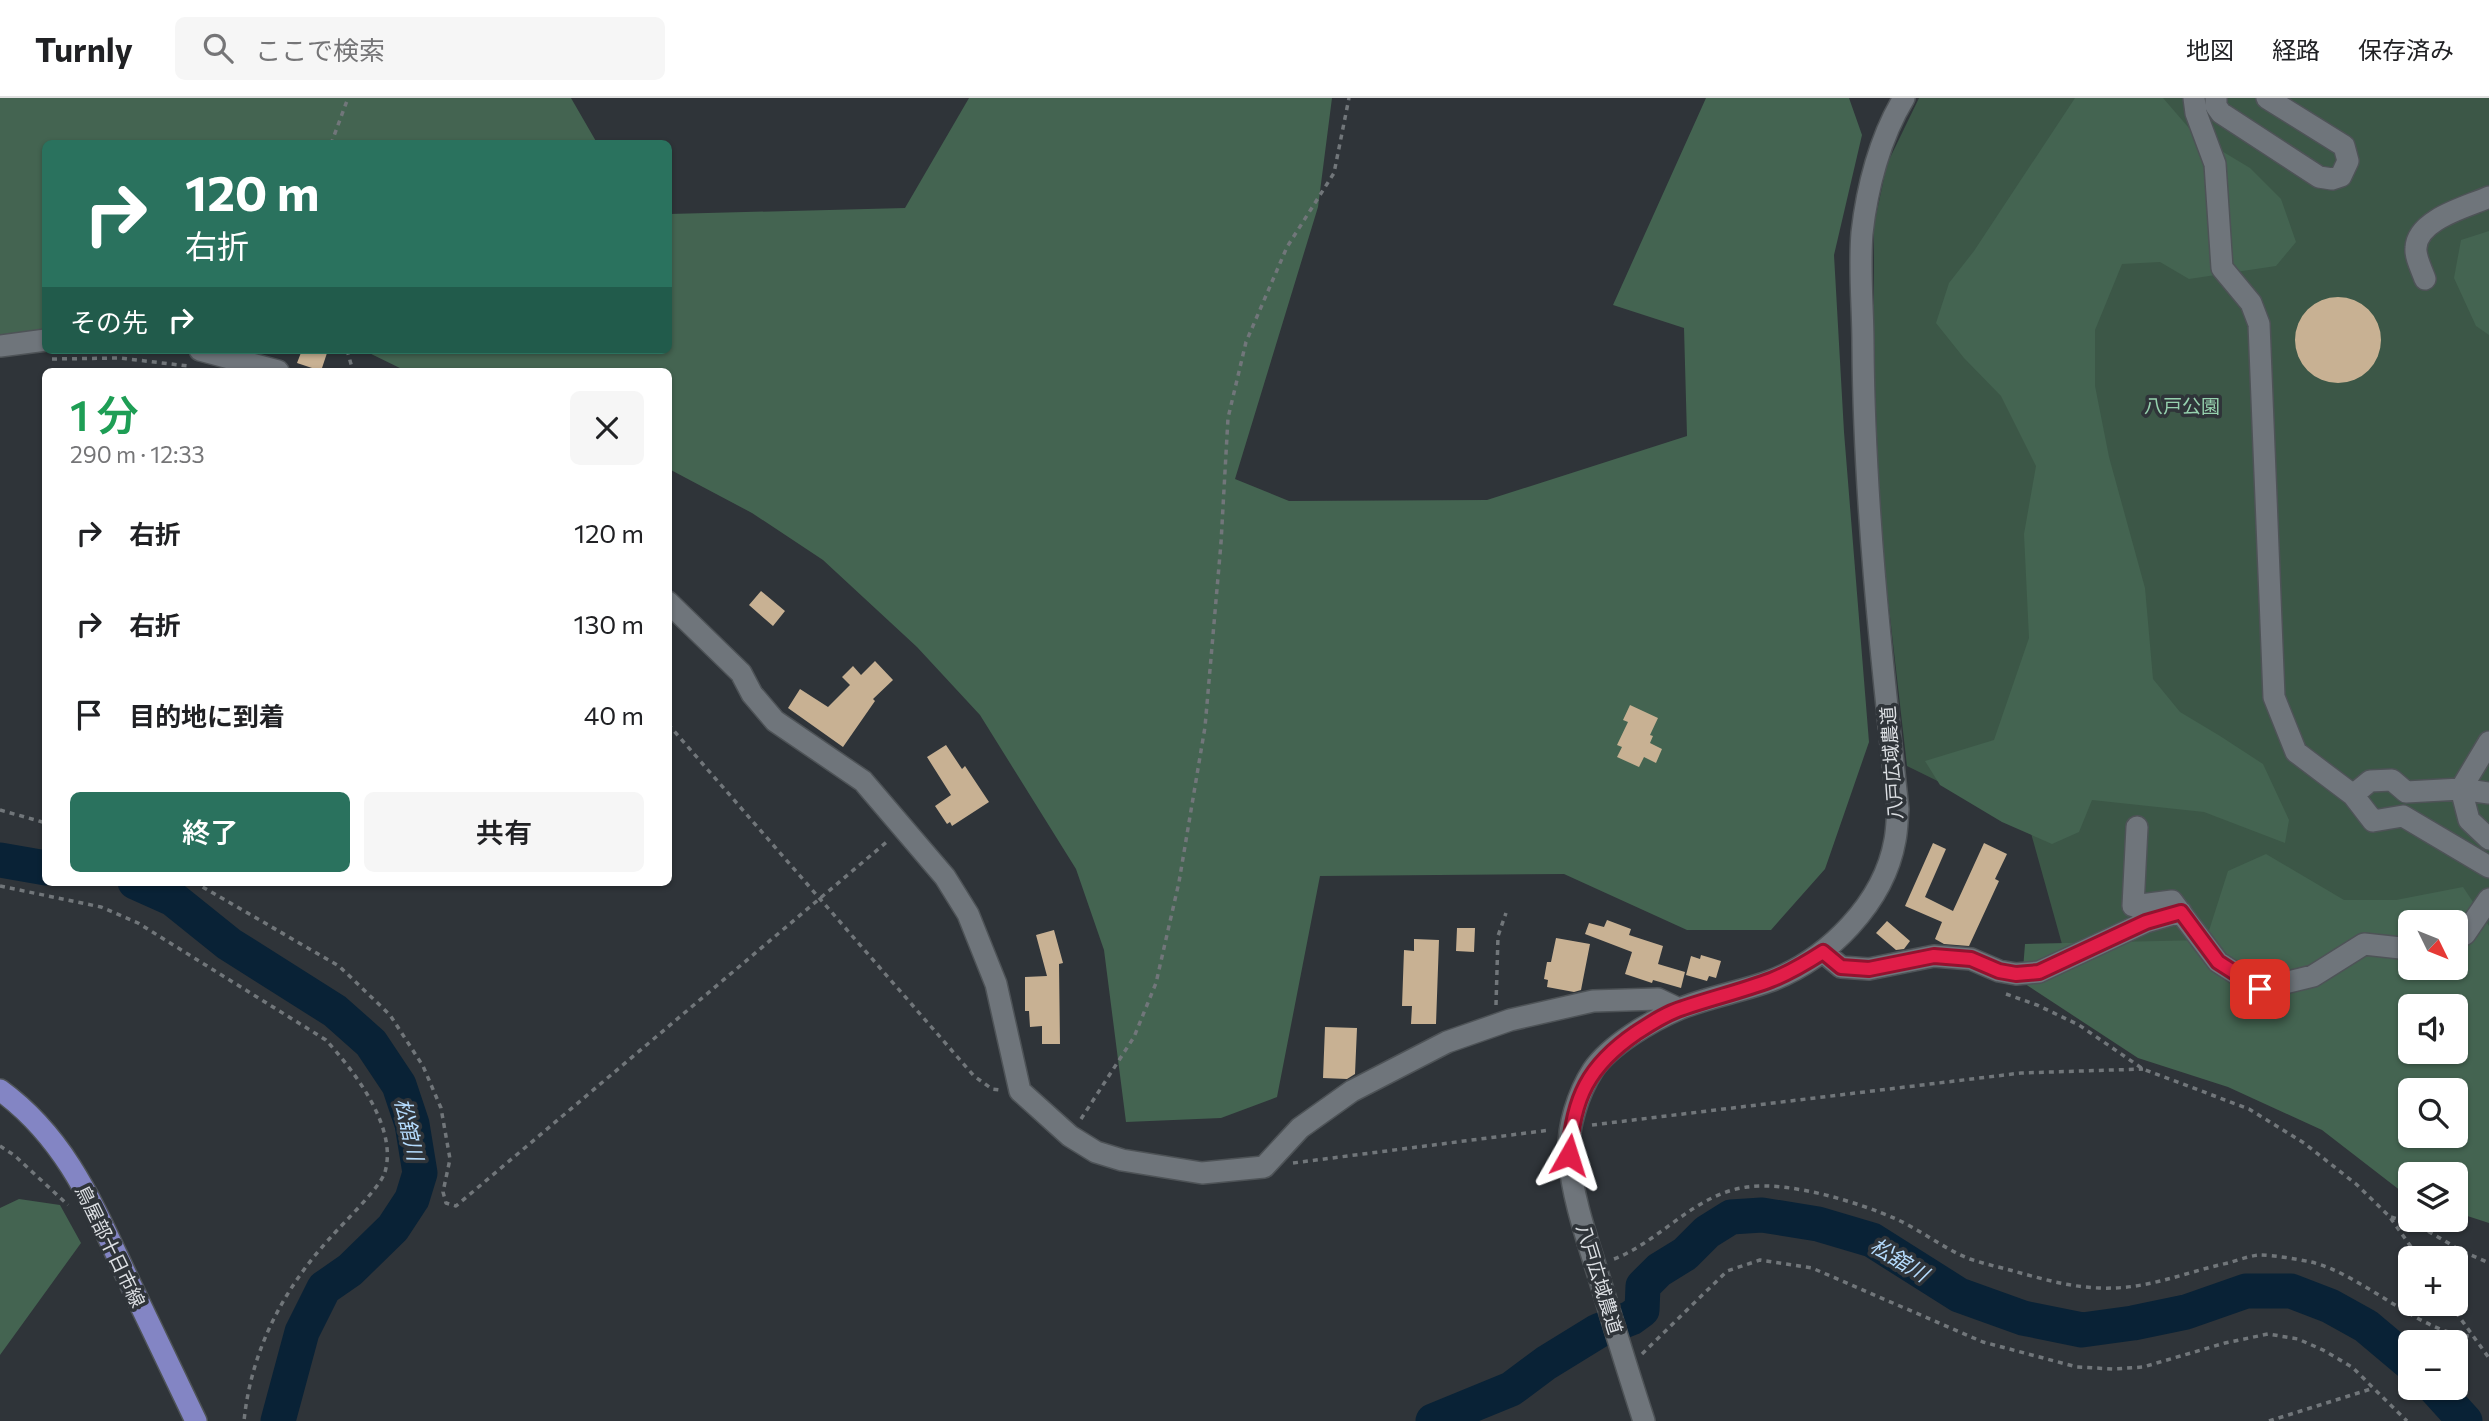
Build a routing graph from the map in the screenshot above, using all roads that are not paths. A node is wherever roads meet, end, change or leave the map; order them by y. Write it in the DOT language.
graph roads {
  1 [pos="1904,98"];
  2 [pos="2194,98"];
  3 [pos="2216,98"];
  4 [pos="2267,98"];
  5 [pos="2489,197"];
  6 [pos="2425,279"];
  7 [pos="0,346"];
  8 [pos="42,349"];
  9 [pos="197,358"];
  10 [pos="259,368"];
  11 [pos="672,606"];
  12 [pos="2489,742"];
  13 [pos="2461,789"];
  14 [pos="2406,792"];
  15 [pos="2489,793"];
  16 [pos="2353,795"];
  17 [pos="2403,816"];
  18 [pos="2137,827"];
  19 [pos="2489,839"];
  20 [pos="2489,867"];
  21 [pos="2489,898"];
  22 [pos="2181,912"];
  23 [pos="2468,930"];
  24 [pos="2398,948"];
  25 [pos="1823,952"];
  26 [pos="1679,1009"];
  27 [pos="0,1090"];
  28 [pos="196,1421"];
  29 [pos="1644,1421"];
  1 -- 25 [label="street, 八戸広域農道"];
  2 -- 16 [label="street"];
  3 -- 4 [label="street"];
  5 -- 6 [label="street"];
  7 -- 8 [label="street"];
  9 -- 10 [label="street"];
  11 -- 26 [label="street"];
  12 -- 13 [label="street"];
  13 -- 14 [label="street"];
  13 -- 15 [label="street"];
  13 -- 19 [label="street"];
  14 -- 16 [label="street"];
  14 -- 17 [label="street"];
  16 -- 17 [label="street"];
  17 -- 20 [label="street"];
  18 -- 22 [label="street"];
  21 -- 23 [label="street"];
  22 -- 24 [label="street"];
  22 -- 25 [label="street"];
  25 -- 26 [label="street, 八戸広域農道"];
  26 -- 29 [label="street, 八戸広域農道"];
  27 -- 28 [label="main road, 鳥屋部十日市線"];
}
